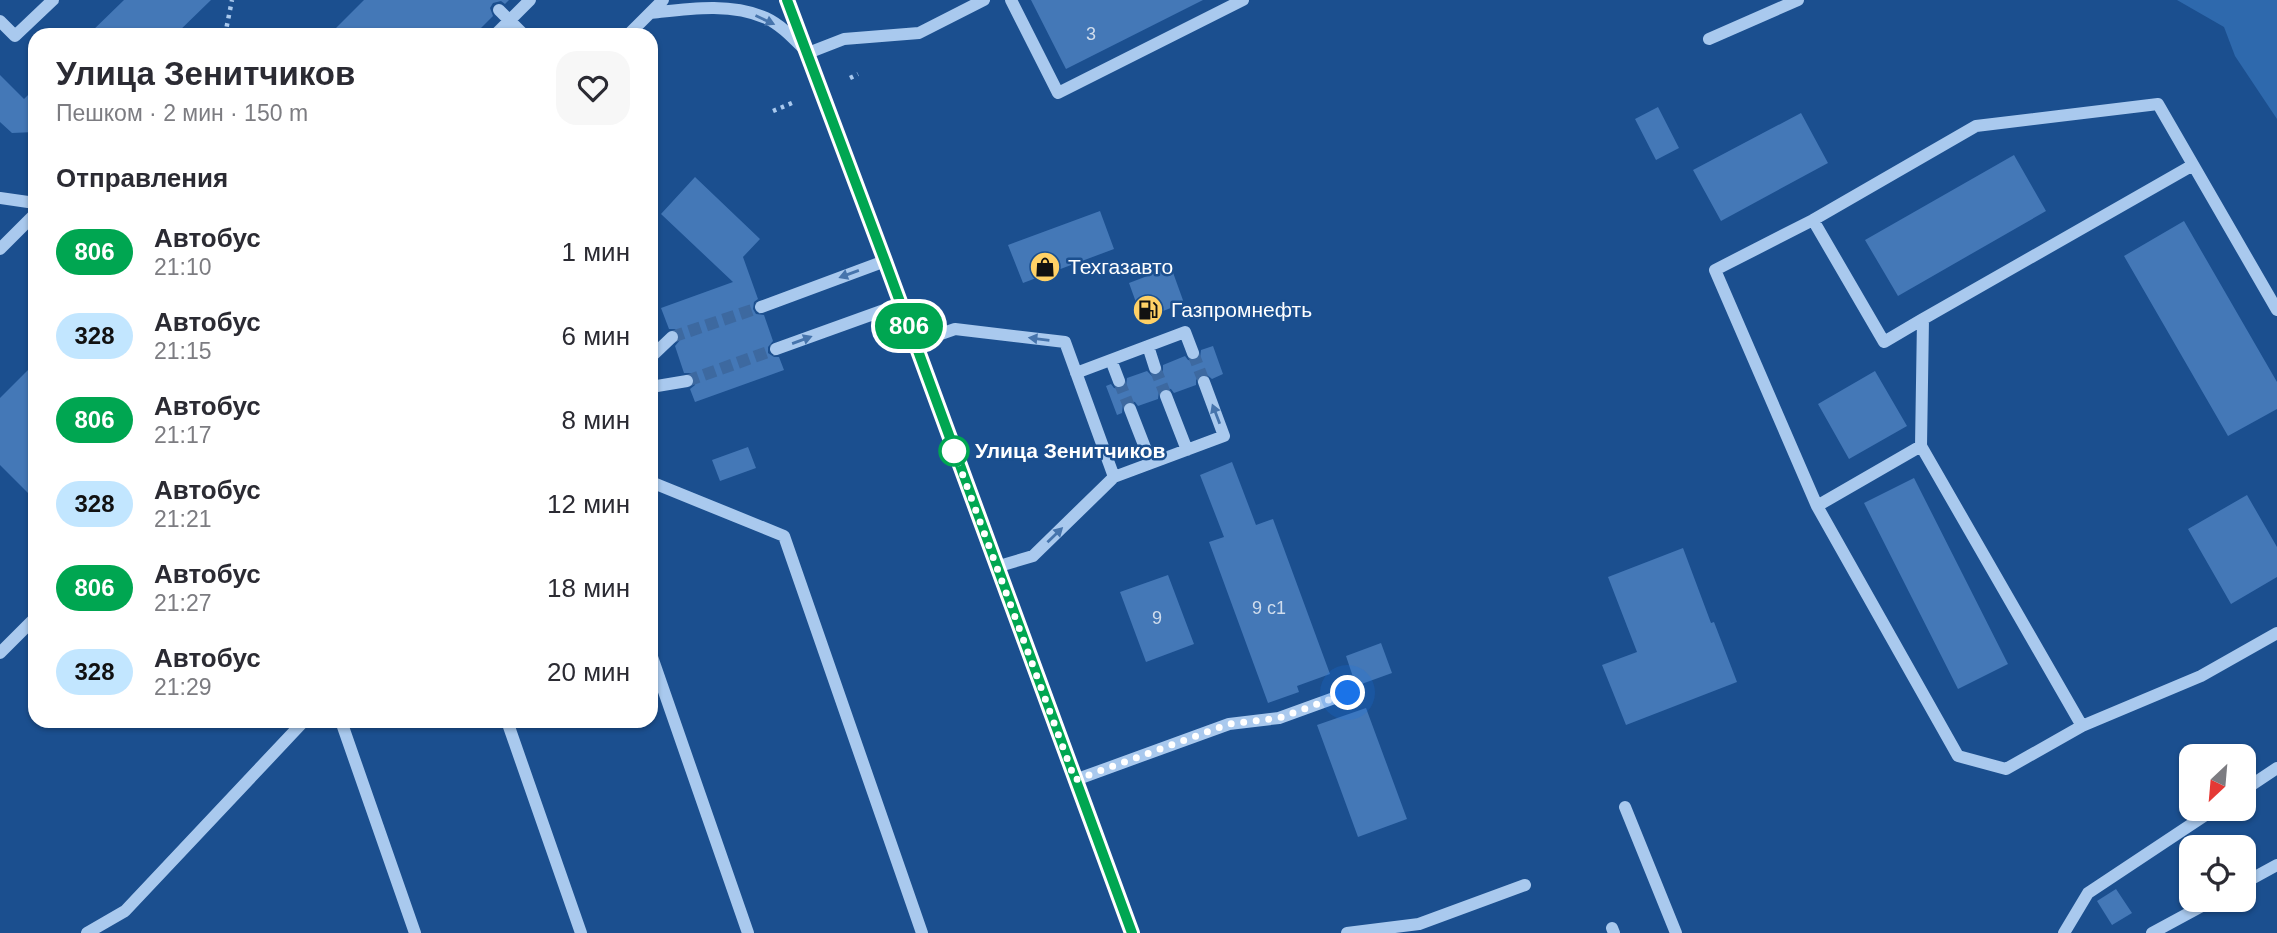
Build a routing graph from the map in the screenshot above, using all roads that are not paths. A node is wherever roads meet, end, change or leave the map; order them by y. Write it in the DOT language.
graph roads {
  1 [pos="53,0"];
  2 [pos="530,0"];
  3 [pos="663,0"];
  4 [pos="787,0"];
  5 [pos="984,0"];
  6 [pos="1011,0"];
  7 [pos="1243,0"];
  8 [pos="1798,0"];
  9 [pos="499,10"];
  10 [pos="650,13"];
  11 [pos="509,20"];
  12 [pos="0,21"];
  13 [pos="502,28"];
  14 [pos="517,28"];
  15 [pos="635,28"];
  16 [pos="1709,39"];
  17 [pos="808,53"];
  18 [pos="2193,164"];
  19 [pos="0,198"];
  20 [pos="28,202"];
  21 [pos="1813,220"];
  22 [pos="28,221"];
  23 [pos="0,249"];
  24 [pos="885,261"];
  25 [pos="901,304"];
  26 [pos="761,307"];
  27 [pos="2277,310"];
  28 [pos="1923,319"];
  29 [pos="671,337"];
  30 [pos="915,343"];
  31 [pos="1147,346"];
  32 [pos="776,349"];
  33 [pos="658,350"];
  34 [pos="1193,353"];
  35 [pos="1111,360"];
  36 [pos="1156,368"];
  37 [pos="1076,373"];
  38 [pos="687,381"];
  39 [pos="1119,381"];
  40 [pos="1204,382"];
  41 [pos="658,386"];
  42 [pos="1166,396"];
  43 [pos="1130,409"];
  44 [pos="1921,446"];
  45 [pos="1187,450"];
  46 [pos="1151,463"];
  47 [pos="1114,477"];
  48 [pos="658,485"];
  49 [pos="1817,506"];
  50 [pos="996,567"];
  51 [pos="28,625"];
  52 [pos="2277,633"];
  53 [pos="0,653"];
  54 [pos="658,674"];
  55 [pos="1348,693"];
  56 [pos="2082,726"];
  57 [pos="297,728"];
  58 [pos="343,728"];
  59 [pos="509,728"];
  60 [pos="2277,768"];
  61 [pos="1075,780"];
  62 [pos="2256,782"];
  63 [pos="1625,807"];
  64 [pos="2196,821"];
  65 [pos="2277,865"];
  66 [pos="2256,876"];
  67 [pos="1525,885"];
  68 [pos="2191,912"];
  69 [pos="87,933"];
  70 [pos="415,933"];
  71 [pos="581,933"];
  72 [pos="748,933"];
  73 [pos="922,933"];
  74 [pos="1131,933"];
  75 [pos="1347,933"];
  76 [pos="1676,933"];
  77 [pos="2064,933"];
  78 [pos="2152,933"];
  1 -- 12 [label="street"];
  2 -- 11 [label="street"];
  3 -- 10 [label="street"];
  4 -- 17 [label="street"];
  5 -- 17 [label="street"];
  6 -- 7 [label="street"];
  8 -- 16 [label="street"];
  9 -- 11 [label="street"];
  10 -- 15 [label="street"];
  10 -- 17 [label="street, one-way"];
  11 -- 13 [label="street"];
  11 -- 14 [label="street"];
  17 -- 24 [label="street"];
  18 -- 21 [label="street"];
  18 -- 27 [label="street"];
  18 -- 28 [label="street"];
  19 -- 20 [label="street"];
  21 -- 28 [label="street"];
  21 -- 49 [label="street"];
  22 -- 23 [label="street"];
  24 -- 25 [label="street"];
  24 -- 26 [label="street, one-way"];
  25 -- 30 [label="street"];
  32 -- 25 [label="street, one-way"];
  28 -- 44 [label="street"];
  29 -- 33 [label="street"];
  37 -- 30 [label="street, one-way"];
  30 -- 50 [label="street"];
  31 -- 34 [label="street"];
  31 -- 35 [label="street"];
  31 -- 36 [label="street"];
  35 -- 37 [label="street"];
  35 -- 39 [label="street"];
  37 -- 47 [label="street"];
  38 -- 41 [label="street"];
  45 -- 40 [label="street, one-way"];
  42 -- 45 [label="street"];
  43 -- 46 [label="street"];
  44 -- 49 [label="street"];
  44 -- 56 [label="street"];
  45 -- 46 [label="street"];
  46 -- 47 [label="street"];
  50 -- 47 [label="street, one-way"];
  48 -- 73 [label="street"];
  49 -- 56 [label="street"];
  50 -- 61 [label="street"];
  51 -- 53 [label="street"];
  52 -- 56 [label="street"];
  54 -- 72 [label="street"];
  55 -- 61 [label="street"];
  57 -- 69 [label="street"];
  58 -- 70 [label="street"];
  59 -- 71 [label="street"];
  60 -- 62 [label="street"];
  61 -- 74 [label="street"];
  63 -- 76 [label="street"];
  64 -- 77 [label="street"];
  65 -- 66 [label="street"];
  67 -- 75 [label="street"];
  68 -- 78 [label="street"];
}
